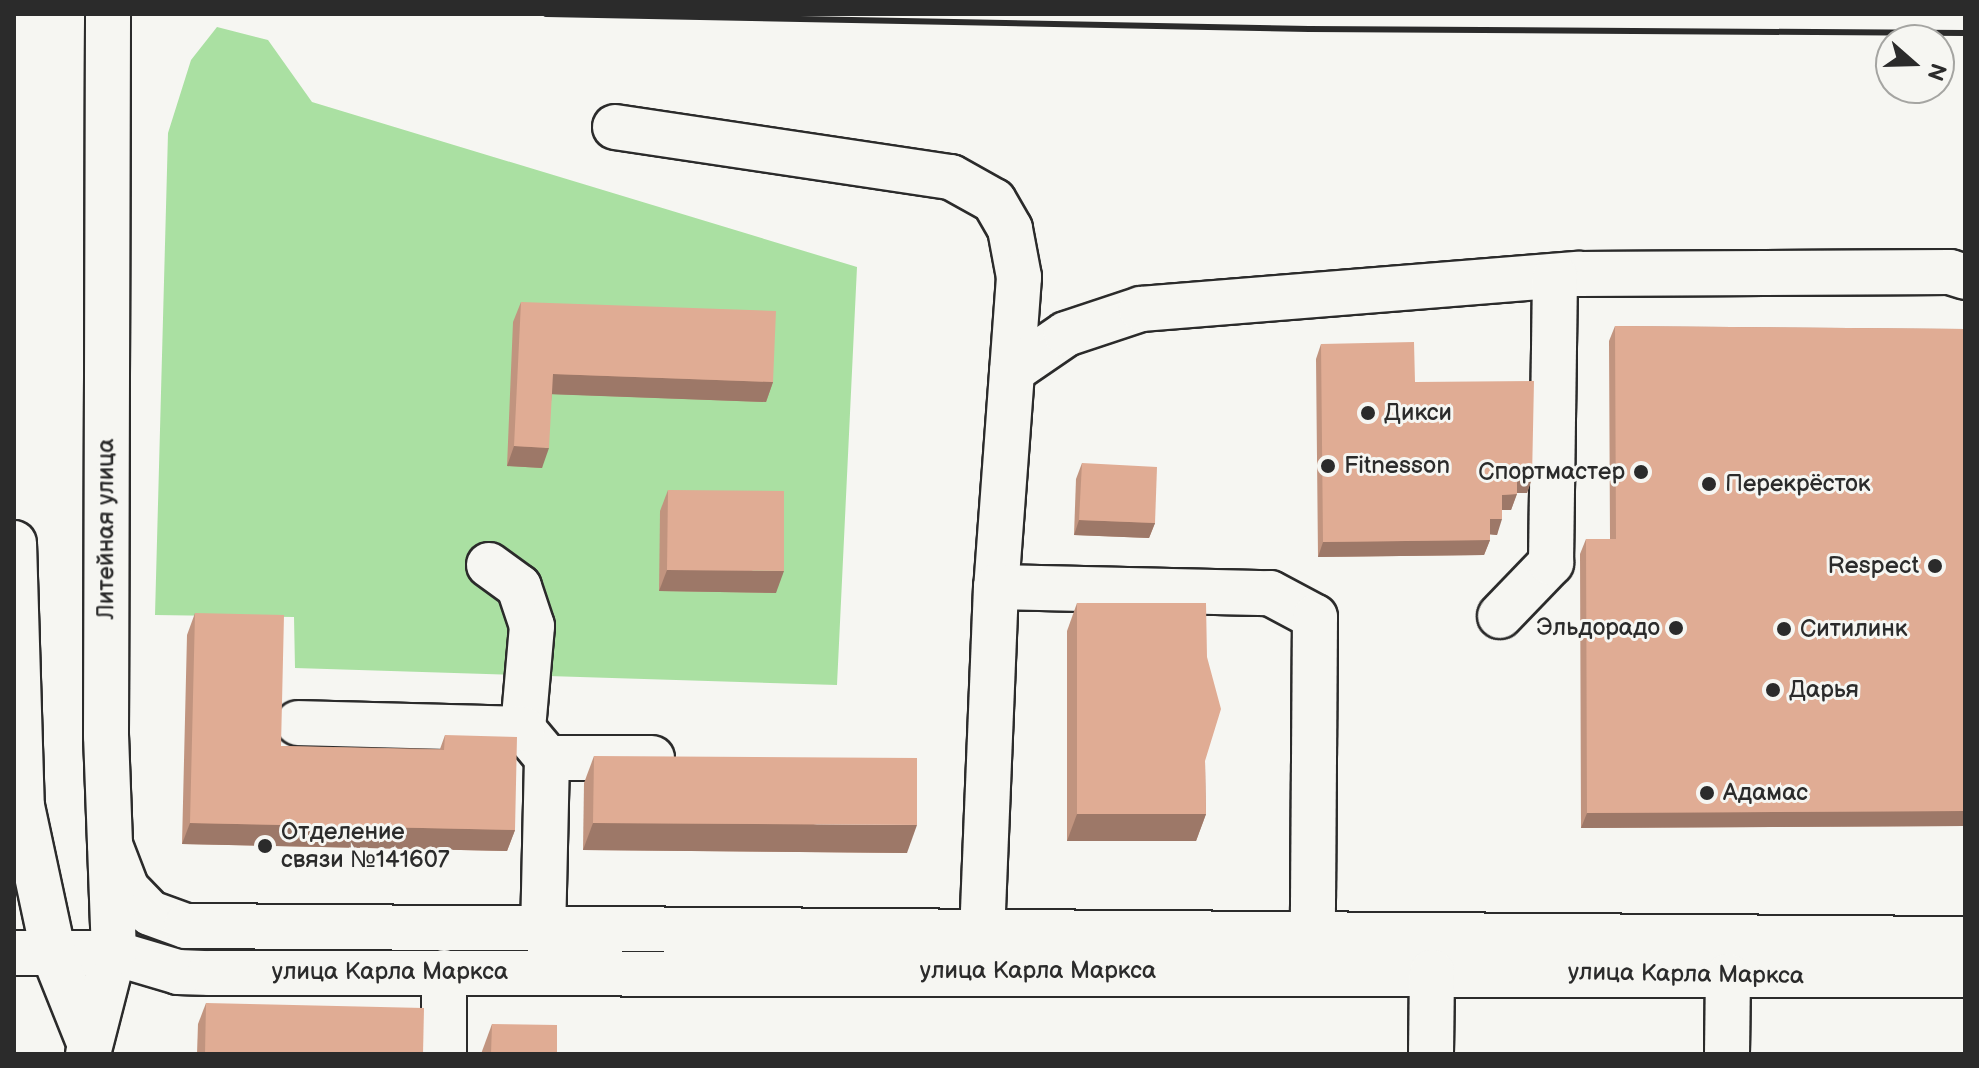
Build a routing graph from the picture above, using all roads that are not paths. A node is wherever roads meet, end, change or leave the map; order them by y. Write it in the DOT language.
graph roads {
  1 [pos="108,14"];
  2 [pos="615,127"];
  3 [pos="1555,276"];
  4 [pos="1965,277"];
  5 [pos="1012,371"];
  6 [pos="14,543"];
  7 [pos="489,565"];
  8 [pos="996,587"];
  9 [pos="1500,616"];
  10 [pos="298,723"];
  11 [pos="535,743"];
  12 [pos="688,758"];
  13 [pos="18,826"];
  14 [pos="110,845"];
  15 [pos="186,926"];
  16 [pos="543,928"];
  17 [pos="982,931"];
  18 [pos="1313,934"];
  19 [pos="1965,939"];
  20 [pos="114,953"];
  21 [pos="34,954"];
  22 [pos="444,972"];
  23 [pos="1432,972"];
  24 [pos="1965,975"];
  25 [pos="1728,976"];
  26 [pos="88,1047"];
  27 [pos="444,1054"];
  28 [pos="1431,1054"];
  29 [pos="1727,1054"];
  1 -- 14 [label="main road, Литейная улица"];
  2 -- 5 [label="main road"];
  3 -- 4 [label="main road"];
  3 -- 5 [label="main road"];
  3 -- 9 [label="main road"];
  5 -- 8 [label="main road"];
  6 -- 13 [label="main road, Литейная улица"];
  7 -- 11 [label="main road"];
  8 -- 17 [label="main road"];
  8 -- 18 [label="main road"];
  10 -- 11 [label="main road"];
  11 -- 12 [label="main road"];
  11 -- 16 [label="main road"];
  13 -- 21 [label="main road, Литейная улица"];
  14 -- 15 [label="main road, улица Карла Маркса"];
  14 -- 20 [label="main road, Литейная улица"];
  15 -- 16 [label="main road, улица Карла Маркса"];
  15 -- 20 [label="main road, улица Карла Маркса"];
  16 -- 17 [label="main road, улица Карла Маркса"];
  17 -- 18 [label="main road, улица Карла Маркса"];
  18 -- 19 [label="main road, улица Карла Маркса"];
  20 -- 21 [label="main road, улица Карла Маркса"];
  20 -- 22 [label="main road, улица Карла Маркса"];
  20 -- 26 [label="main road, Литейная улица"];
  21 -- 26 [label="main road, Литейная улица"];
  22 -- 23 [label="main road, улица Карла Маркса"];
  22 -- 27 [label="main road"];
  23 -- 25 [label="main road, улица Карла Маркса"];
  23 -- 28 [label="main road"];
  24 -- 25 [label="main road, улица Карла Маркса"];
  25 -- 29 [label="main road"];
}
